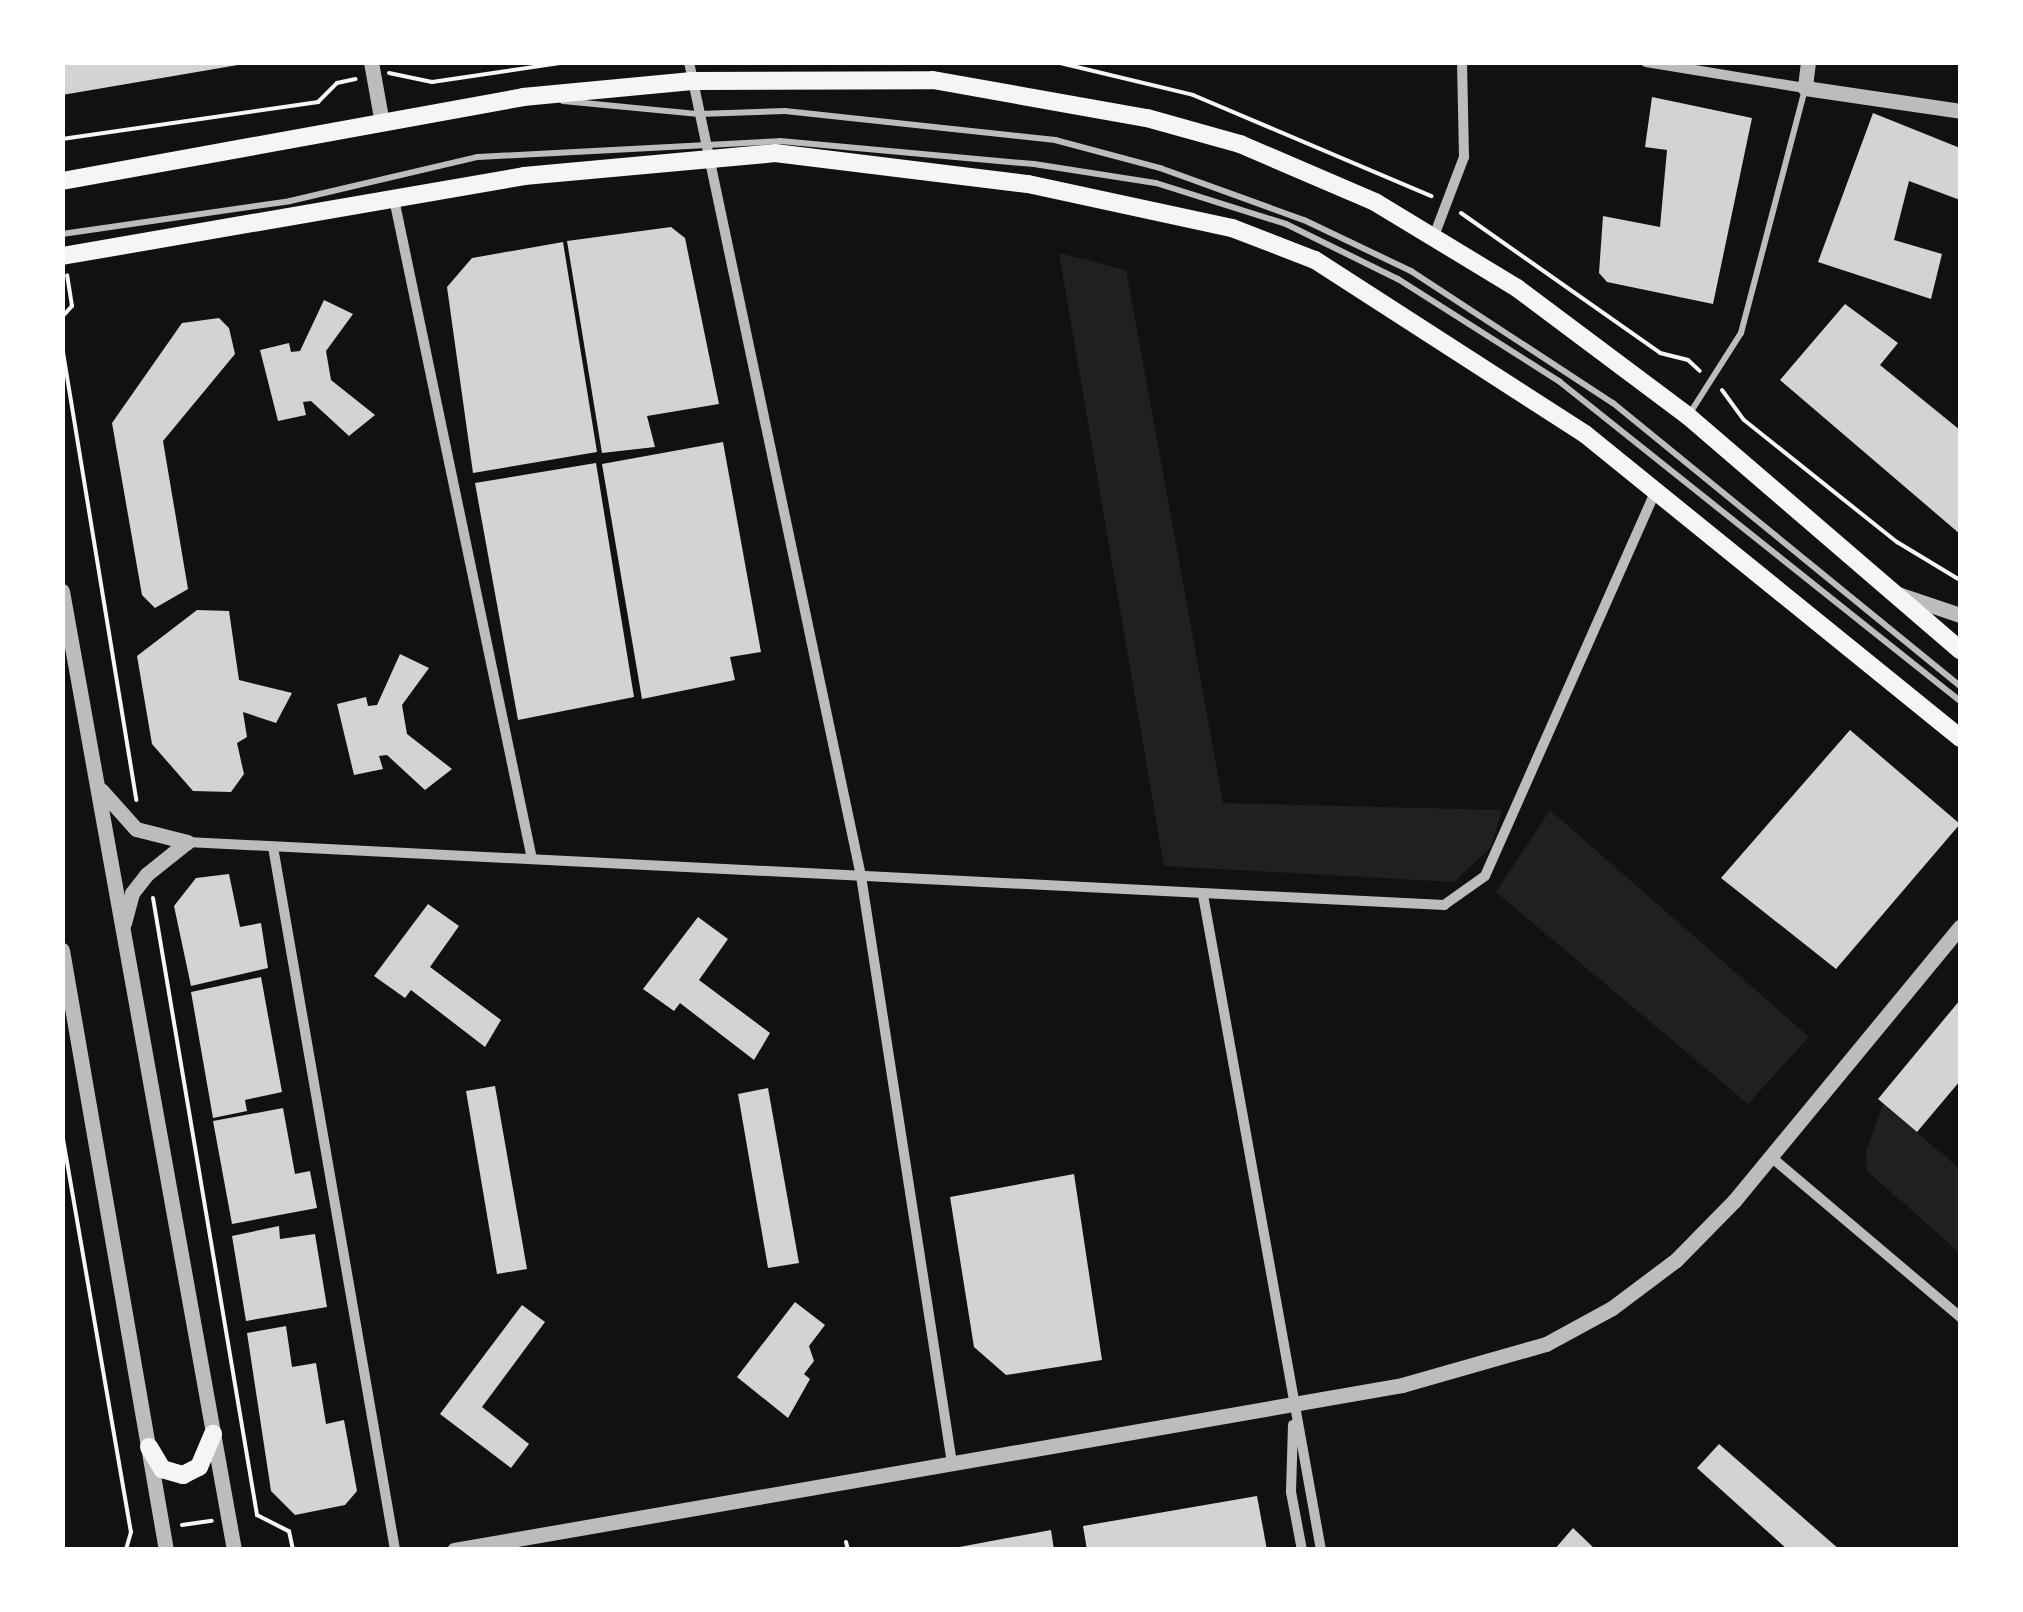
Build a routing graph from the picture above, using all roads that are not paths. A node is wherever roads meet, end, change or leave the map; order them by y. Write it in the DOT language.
graph roads {
  1 [pos="371,62"];
  2 [pos="1462,62"];
  3 [pos="1646,62"];
  4 [pos="1808,62"];
  5 [pos="690,72"];
  6 [pos="1805,88"];
  7 [pos="523,98"];
  8 [pos="1960,111"];
  9 [pos="699,114"];
  10 [pos="382,123"];
  11 [pos="707,152"];
  12 [pos="62,181"];
  13 [pos="394,199"];
  14 [pos="62,234"];
  15 [pos="1434,236"];
  16 [pos="63,256"];
  17 [pos="1688,416"];
  18 [pos="1655,492"];
  19 [pos="62,591"];
  20 [pos="1894,593"];
  21 [pos="1960,615"];
  22 [pos="1960,650"];
  23 [pos="1960,686"];
  24 [pos="1960,701"];
  25 [pos="1960,738"];
  26 [pos="98,786"];
  27 [pos="187,842"];
  28 [pos="274,847"];
  29 [pos="532,860"];
  30 [pos="861,876"];
  31 [pos="1202,895"];
  32 [pos="1960,927"];
  33 [pos="123,929"];
  34 [pos="62,950"];
  35 [pos="1771,1157"];
  36 [pos="1960,1316"];
  37 [pos="1294,1404"];
  38 [pos="213,1434"];
  39 [pos="149,1446"];
  40 [pos="952,1463"];
  41 [pos="166,1550"];
  42 [pos="234,1550"];
  43 [pos="395,1550"];
  44 [pos="454,1550"];
  45 [pos="1302,1550"];
  46 [pos="1321,1550"];
  1 -- 10 [label="street"];
  2 -- 15 [label="street"];
  3 -- 6 [label="street"];
  4 -- 6 [label="street"];
  5 -- 7 [label="main road"];
  5 -- 9 [label="street"];
  5 -- 15 [label="main road"];
  6 -- 8 [label="street"];
  6 -- 17 [label="lane"];
  7 -- 9 [label="lane"];
  7 -- 10 [label="main road"];
  9 -- 11 [label="street"];
  9 -- 23 [label="lane"];
  10 -- 12 [label="main road"];
  11 -- 13 [label="main road"];
  11 -- 14 [label="lane"];
  11 -- 18 [label="main road"];
  11 -- 24 [label="lane"];
  11 -- 30 [label="street"];
  13 -- 16 [label="main road"];
  13 -- 29 [label="street"];
  15 -- 17 [label="main road"];
  17 -- 20 [label="main road"];
  18 -- 25 [label="main road"];
  18 -- 31 [label="street"];
  19 -- 26 [label="street"];
  20 -- 21 [label="street"];
  20 -- 22 [label="main road"];
  26 -- 27 [label="street"];
  26 -- 33 [label="street"];
  27 -- 28 [label="street"];
  27 -- 33 [label="street"];
  28 -- 29 [label="street"];
  28 -- 43 [label="street"];
  29 -- 30 [label="street"];
  30 -- 31 [label="street"];
  30 -- 40 [label="street"];
  31 -- 37 [label="street"];
  32 -- 35 [label="street"];
  33 -- 38 [label="street"];
  34 -- 39 [label="street"];
  35 -- 36 [label="street"];
  35 -- 37 [label="street"];
  37 -- 40 [label="street"];
  37 -- 45 [label="street"];
  37 -- 46 [label="street"];
  38 -- 39 [label="main road"];
  38 -- 42 [label="street"];
  39 -- 41 [label="street"];
  40 -- 44 [label="street"];
}
